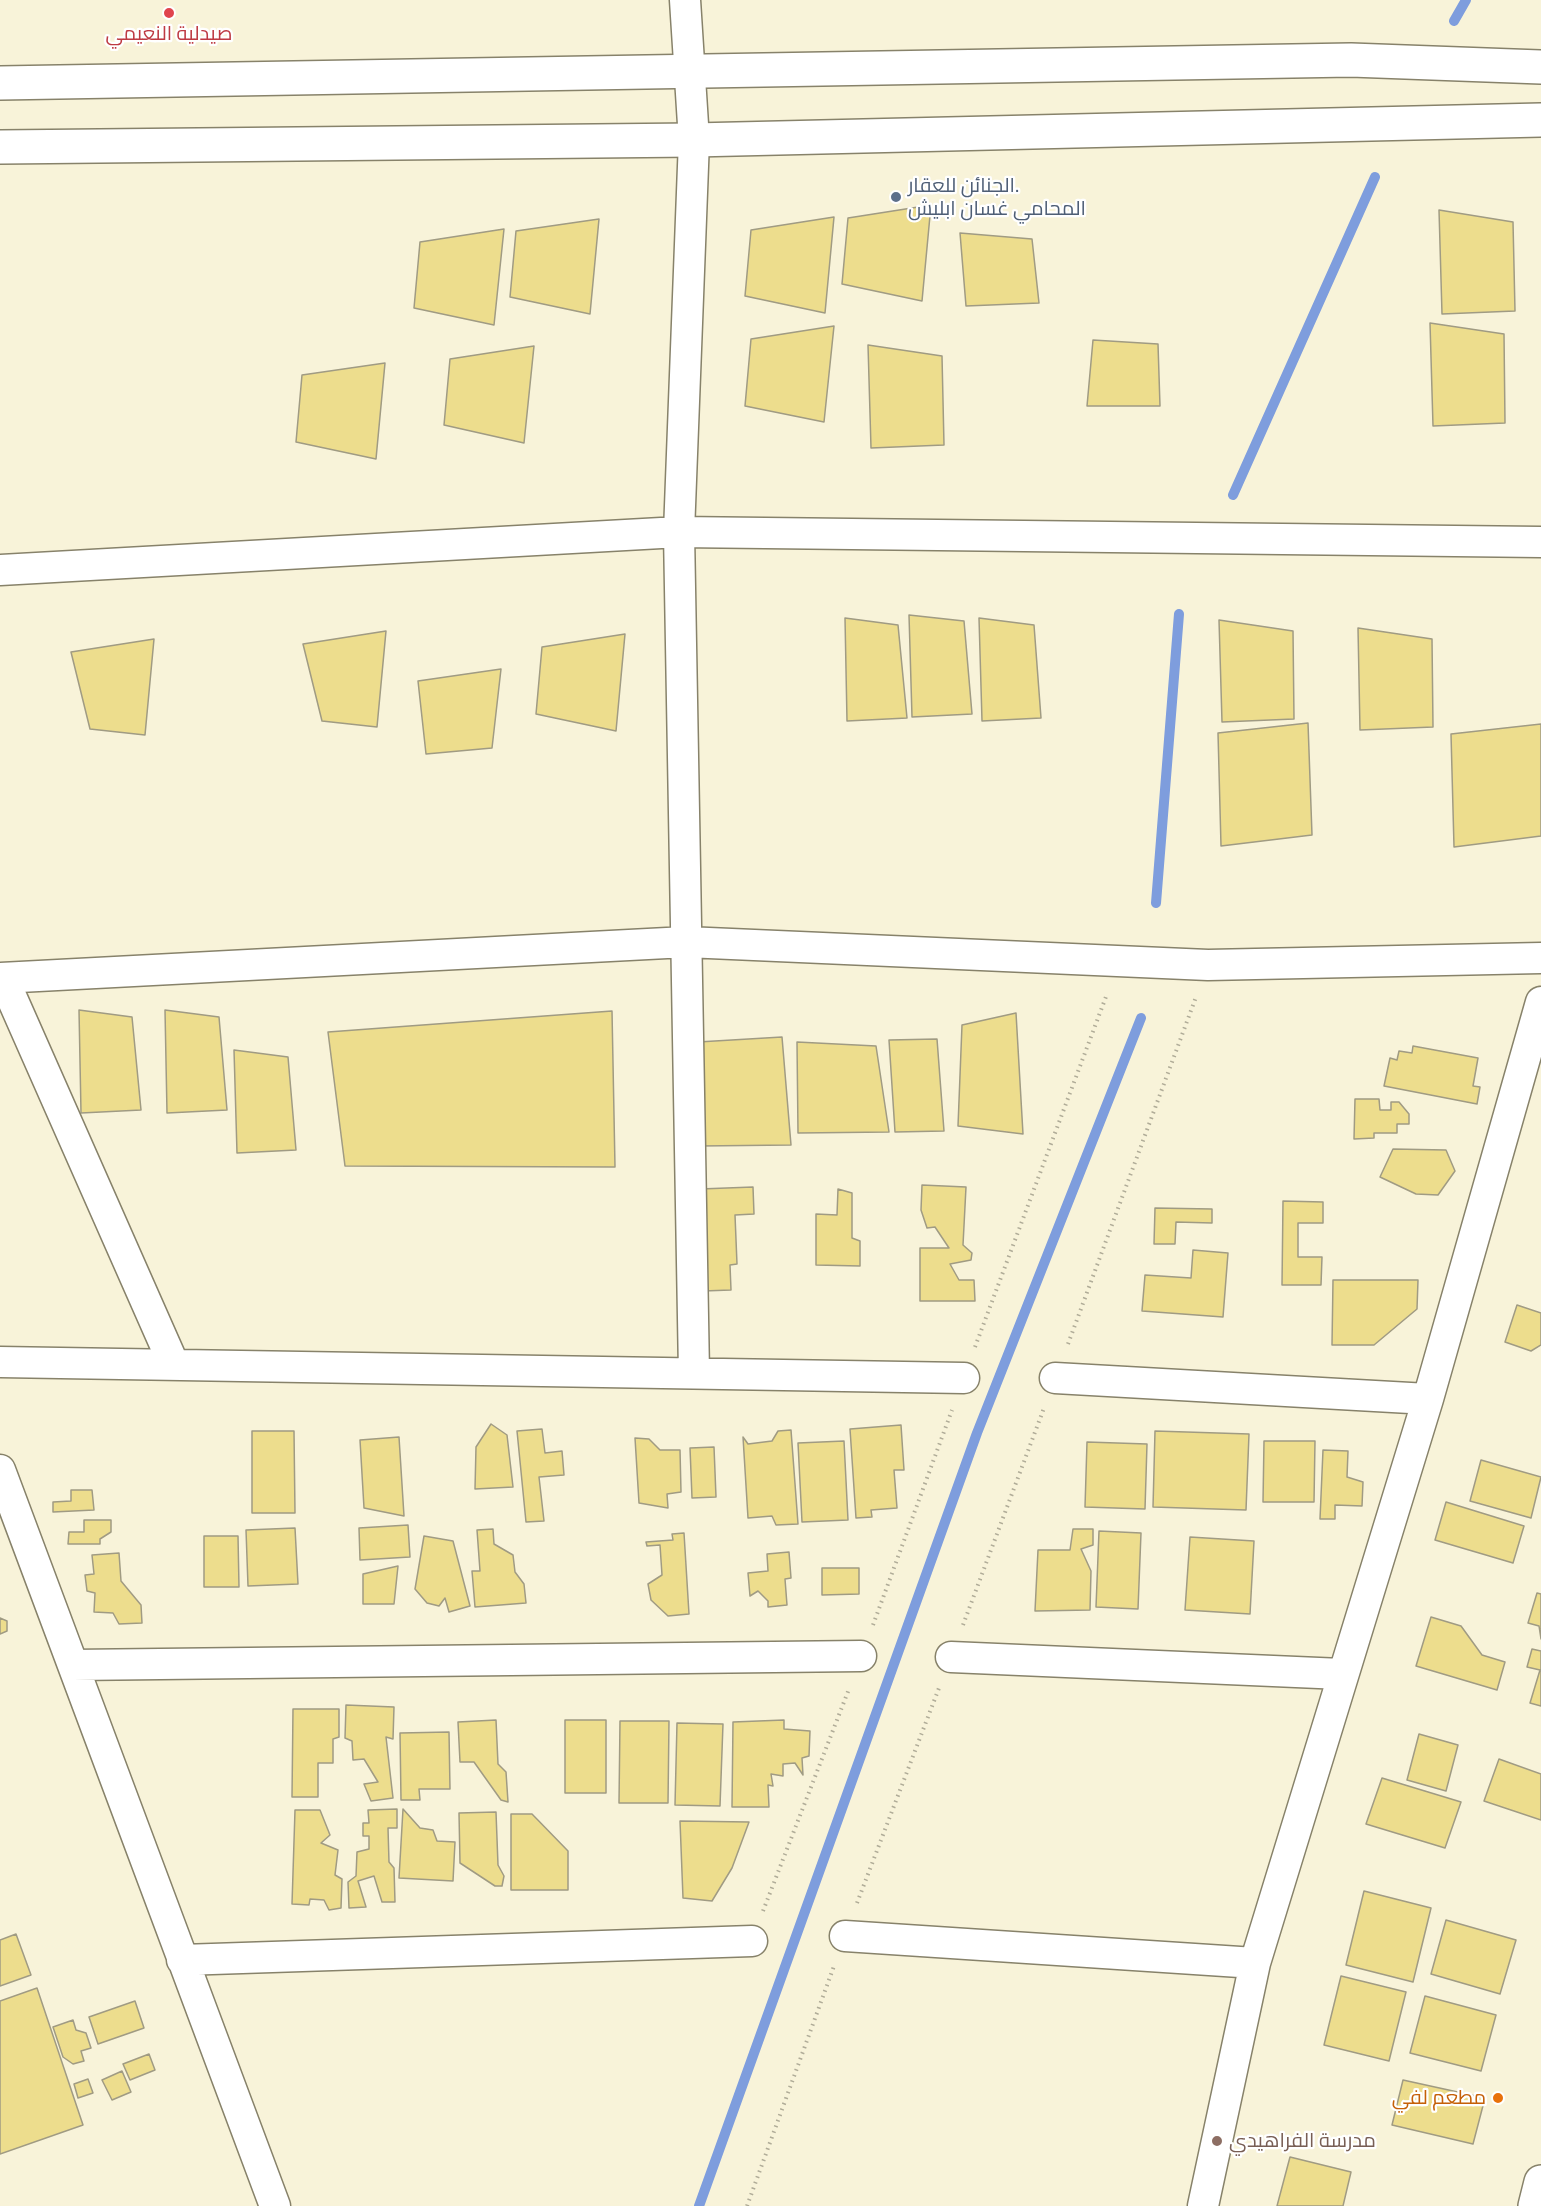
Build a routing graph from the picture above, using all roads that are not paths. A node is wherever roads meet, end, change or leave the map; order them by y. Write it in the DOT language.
graph roads {
  1 [pos="686,0"];
  2 [pos="1541,67"];
  3 [pos="690,71"];
  4 [pos="0,83"];
  5 [pos="1541,120"];
  6 [pos="694,140"];
  7 [pos="0,147"];
  8 [pos="679,532"];
  9 [pos="1541,542"];
  10 [pos="0,570"];
  11 [pos="686,942"];
  12 [pos="1541,958"];
  13 [pos="2,978"];
  14 [pos="1541,1002"];
  15 [pos="0,1362"];
  16 [pos="174,1365"];
  17 [pos="694,1373"];
  18 [pos="964,1378"];
  19 [pos="1055,1378"];
  20 [pos="1428,1399"];
  21 [pos="0,1470"];
  22 [pos="861,1656"];
  23 [pos="951,1657"];
  24 [pos="74,1665"];
  25 [pos="1342,1674"];
  26 [pos="845,1936"];
  27 [pos="752,1941"];
  28 [pos="182,1960"];
  29 [pos="1255,1964"];
  30 [pos="1541,2182"];
  31 [pos="275,2206"];
  32 [pos="1203,2206"];
  33 [pos="1535,2206"];
  1 -- 3 [label="street"];
  2 -- 3 [label="street"];
  3 -- 4 [label="street"];
  3 -- 6 [label="street"];
  5 -- 6 [label="street"];
  6 -- 7 [label="street"];
  6 -- 8 [label="street"];
  8 -- 9 [label="street"];
  8 -- 10 [label="street"];
  8 -- 11 [label="street"];
  11 -- 12 [label="street"];
  11 -- 13 [label="street"];
  11 -- 17 [label="street"];
  13 -- 16 [label="street"];
  14 -- 20 [label="street"];
  15 -- 16 [label="street"];
  16 -- 17 [label="street"];
  17 -- 18 [label="street"];
  19 -- 20 [label="street"];
  20 -- 25 [label="street"];
  21 -- 24 [label="street"];
  22 -- 24 [label="street"];
  23 -- 25 [label="street"];
  24 -- 28 [label="street"];
  25 -- 29 [label="street"];
  26 -- 29 [label="street"];
  27 -- 28 [label="street"];
  28 -- 31 [label="street"];
  29 -- 32 [label="street"];
  30 -- 33 [label="street"];
}
